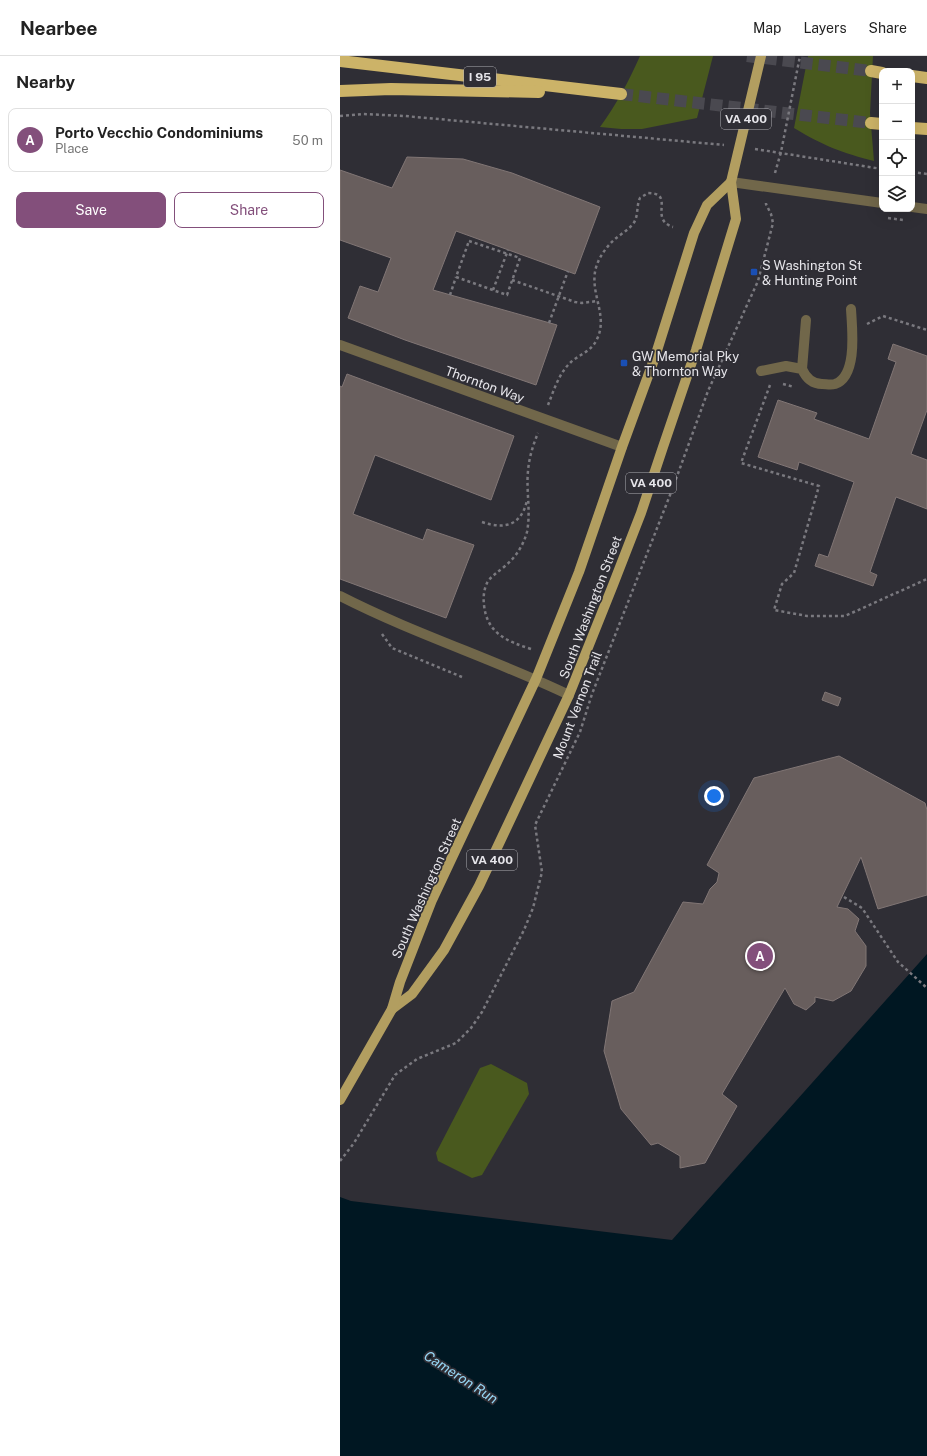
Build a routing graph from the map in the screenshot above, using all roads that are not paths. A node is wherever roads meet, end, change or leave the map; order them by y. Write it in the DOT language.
graph roads {
  1 [pos="761,56"];
  2 [pos="340,61"];
  3 [pos="915,76"];
  4 [pos="927,78"];
  5 [pos="340,91"];
  6 [pos="915,128"];
  7 [pos="927,129"];
  8 [pos="731,182"];
  9 [pos="879,203"];
  10 [pos="915,207"];
  11 [pos="927,208"];
  12 [pos="851,309"];
  13 [pos="806,320"];
  14 [pos="340,345"];
  15 [pos="802,368"];
  16 [pos="761,371"];
  17 [pos="622,447"];
  18 [pos="340,596"];
  19 [pos="536,679"];
  20 [pos="569,695"];
  21 [pos="392,1009"];
  22 [pos="340,1100"];
  1 -- 8 [label="main road, South Washington Street / VA 400"];
  2 -- 5 [label="highway, I 95"];
  3 -- 4 [label="highway"];
  6 -- 7 [label="highway"];
  8 -- 9 [label="street"];
  8 -- 17 [label="main road, South Washington Street / VA 400"];
  8 -- 20 [label="main road, South Washington Street / VA 400"];
  10 -- 11 [label="street"];
  12 -- 15 [label="street"];
  13 -- 15 [label="street"];
  14 -- 17 [label="street, Thornton Way"];
  15 -- 16 [label="street"];
  17 -- 19 [label="main road, South Washington Street / VA 400"];
  18 -- 19 [label="street"];
  19 -- 20 [label="street"];
  19 -- 21 [label="main road, South Washington Street / VA 400"];
  20 -- 21 [label="main road, South Washington Street / VA 400"];
  21 -- 22 [label="main road, South Washington Street / VA 400"];
}
